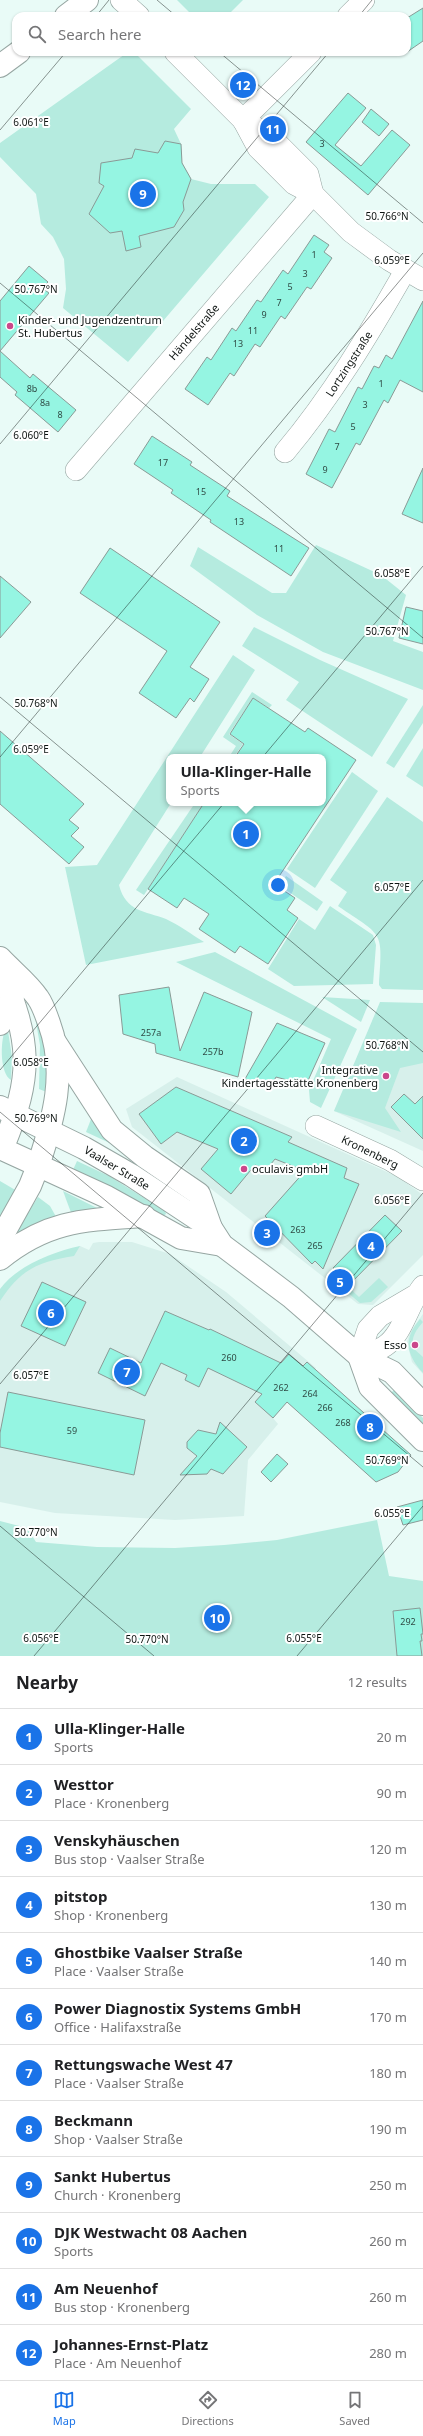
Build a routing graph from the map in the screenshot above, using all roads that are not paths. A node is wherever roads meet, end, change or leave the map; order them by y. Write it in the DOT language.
graph roads {
  1 [pos="87,0"];
  2 [pos="122,0"];
  3 [pos="364,0"];
  4 [pos="71,12"];
  5 [pos="135,12"];
  6 [pos="352,12"];
  7 [pos="14,56"];
  8 [pos="179,56"];
  9 [pos="307,56"];
  10 [pos="0,66"];
  11 [pos="243,120"];
  12 [pos="313,194"];
  13 [pos="405,271"];
  14 [pos="423,280"];
  15 [pos="285,452"];
  16 [pos="76,470"];
  17 [pos="0,958"];
  18 [pos="0,968"];
  19 [pos="13,996"];
  20 [pos="0,1024"];
  21 [pos="55,1042"];
  22 [pos="316,1126"];
  23 [pos="5,1134"];
  24 [pos="44,1148"];
  25 [pos="423,1180"];
  26 [pos="144,1216"];
  27 [pos="217,1236"];
  28 [pos="0,1240"];
  29 [pos="0,1259"];
  30 [pos="419,1291"];
  31 [pos="359,1356"];
  32 [pos="423,1404"];
  33 [pos="423,1440"];
  1 -- 4 [label="main road"];
  2 -- 5 [label="street"];
  3 -- 6 [label="street"];
  7 -- 10 [label="main road"];
  8 -- 11 [label="street"];
  9 -- 11 [label="street"];
  11 -- 12 [label="street"];
  12 -- 13 [label="street"];
  12 -- 16 [label="street, Händelstraße"];
  13 -- 14 [label="street"];
  13 -- 15 [label="street, Lortzingstraße"];
  17 -- 21 [label="main road"];
  18 -- 19 [label="main road"];
  19 -- 20 [label="main road"];
  19 -- 23 [label="main road"];
  21 -- 24 [label="main road"];
  21 -- 27 [label="main road"];
  22 -- 25 [label="street, Kronenberg"];
  23 -- 24 [label="main road, Vaalser Straße"];
  23 -- 24 [label="main road, Vaalser Straße"];
  24 -- 26 [label="main road, Vaalser Straße"];
  24 -- 27 [label="main road, Vaalser Straße"];
  24 -- 28 [label="main road"];
  26 -- 27 [label="main road, Vaalser Straße"];
  26 -- 29 [label="main road"];
  27 -- 31 [label="main road, Vaalser Straße"];
  30 -- 31 [label="street"];
  31 -- 32 [label="main road, Vaalser Straße"];
  31 -- 33 [label="main road, Vaalser Straße"];
}
